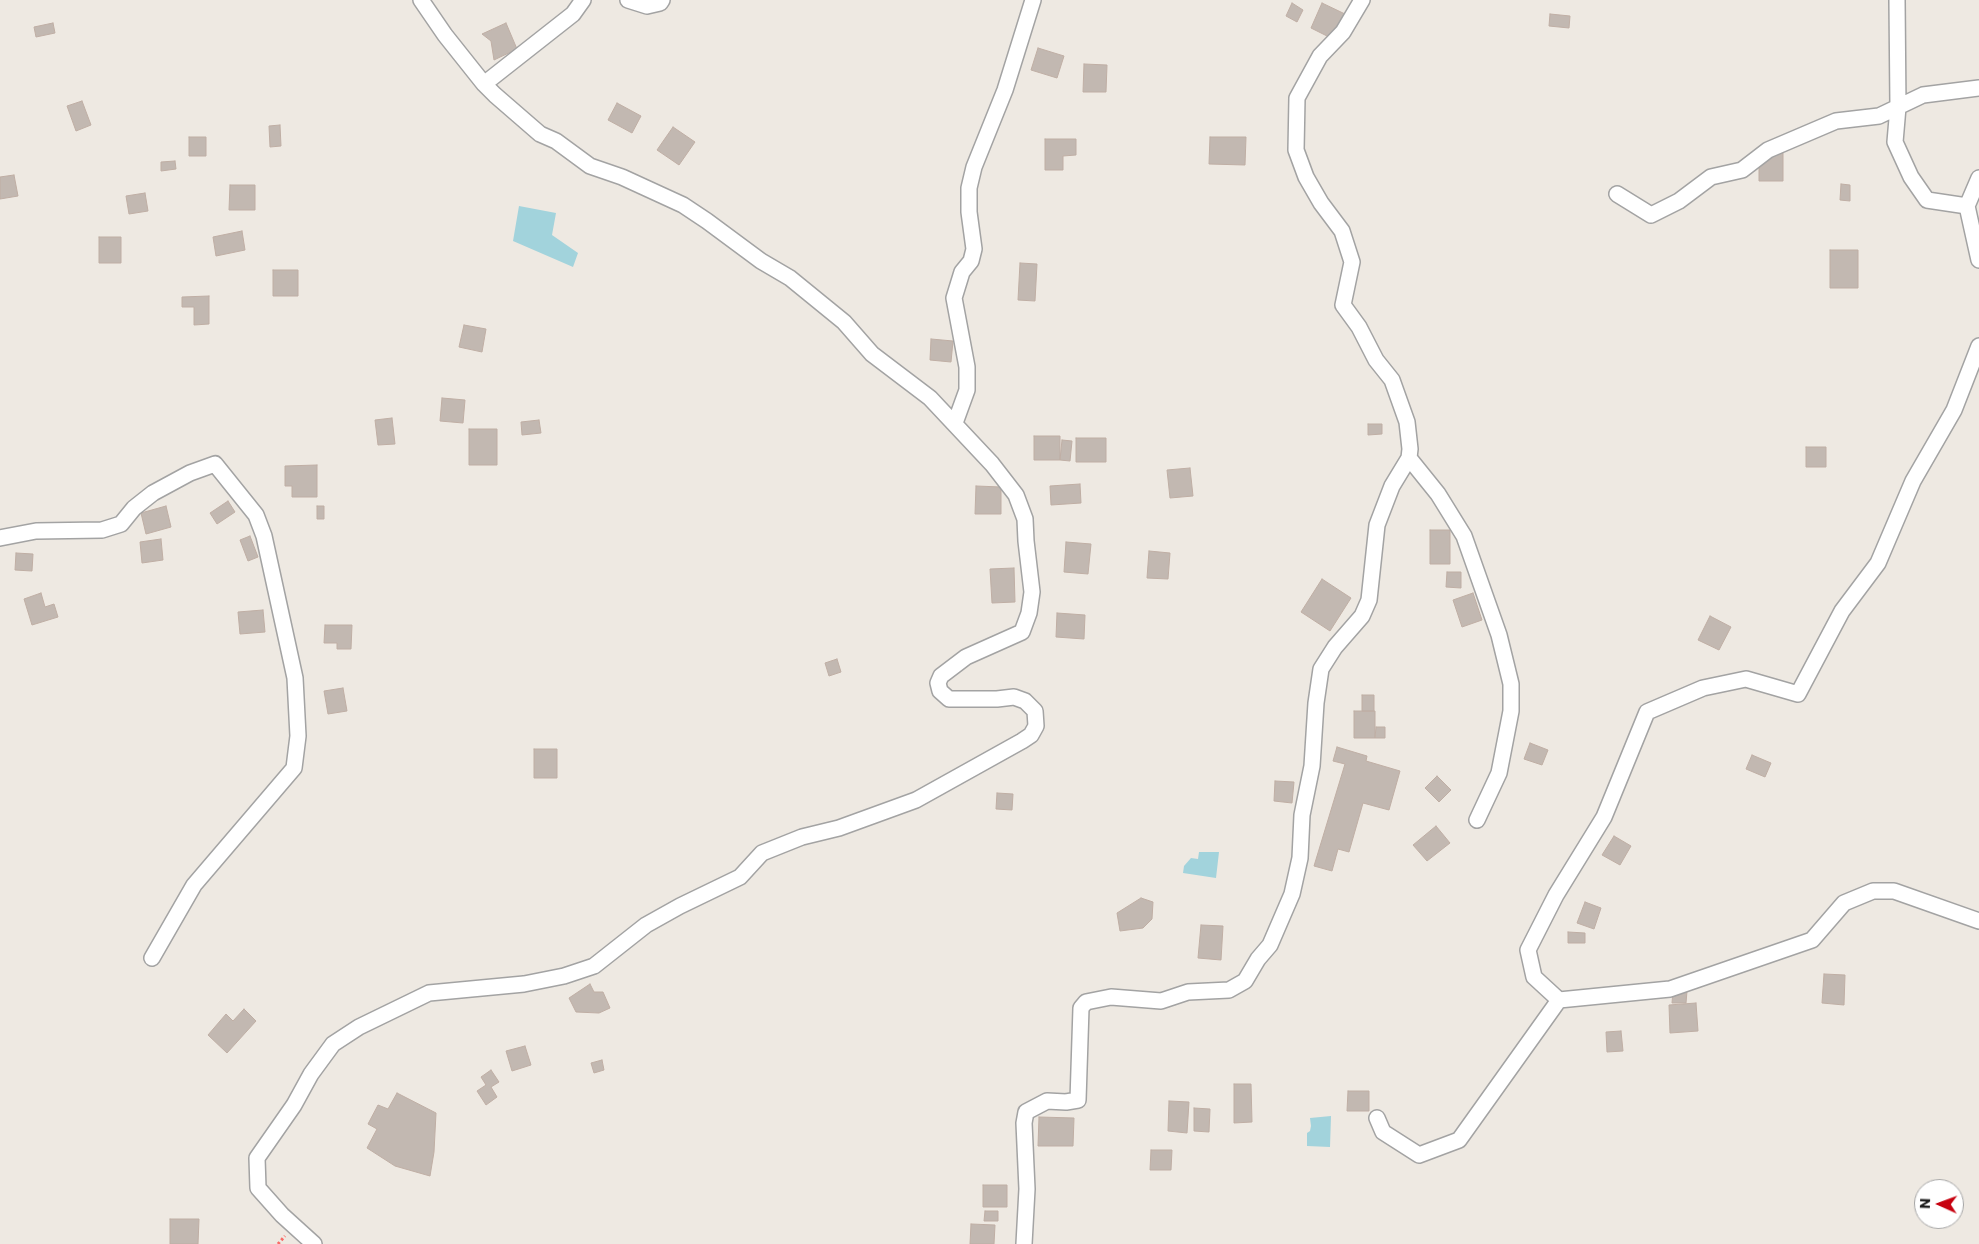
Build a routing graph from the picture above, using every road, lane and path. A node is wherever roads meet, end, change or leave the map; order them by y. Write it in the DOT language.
graph roads {
  1 [pos="421,0"];
  2 [pos="583,0"];
  3 [pos="628,0"];
  4 [pos="662,0"];
  5 [pos="1033,0"];
  6 [pos="1362,0"];
  7 [pos="1897,0"];
  8 [pos="484,84"];
  9 [pos="1979,88"];
  10 [pos="1898,108"];
  11 [pos="1979,178"];
  12 [pos="1617,194"];
  13 [pos="1967,206"];
  14 [pos="1979,260"];
  15 [pos="1979,346"];
  16 [pos="955,423"];
  17 [pos="1409,458"];
  18 [pos="0,538"];
  19 [pos="1477,820"];
  20 [pos="1979,921"];
  21 [pos="152,958"];
  22 [pos="1559,1000"];
  23 [pos="1377,1118"];
  24 [pos="314,1244"];
  25 [pos="1024,1244"];
  1 -- 8 [label="street"];
  2 -- 8 [label="street"];
  3 -- 4 [label="street"];
  5 -- 16 [label="street"];
  6 -- 17 [label="street"];
  7 -- 10 [label="street"];
  8 -- 16 [label="street"];
  9 -- 10 [label="street"];
  10 -- 12 [label="street"];
  10 -- 13 [label="street"];
  11 -- 13 [label="street"];
  13 -- 14 [label="street"];
  15 -- 22 [label="street"];
  16 -- 24 [label="street"];
  17 -- 19 [label="street"];
  17 -- 25 [label="street"];
  18 -- 21 [label="street"];
  20 -- 22 [label="street"];
  22 -- 23 [label="street"];
}
